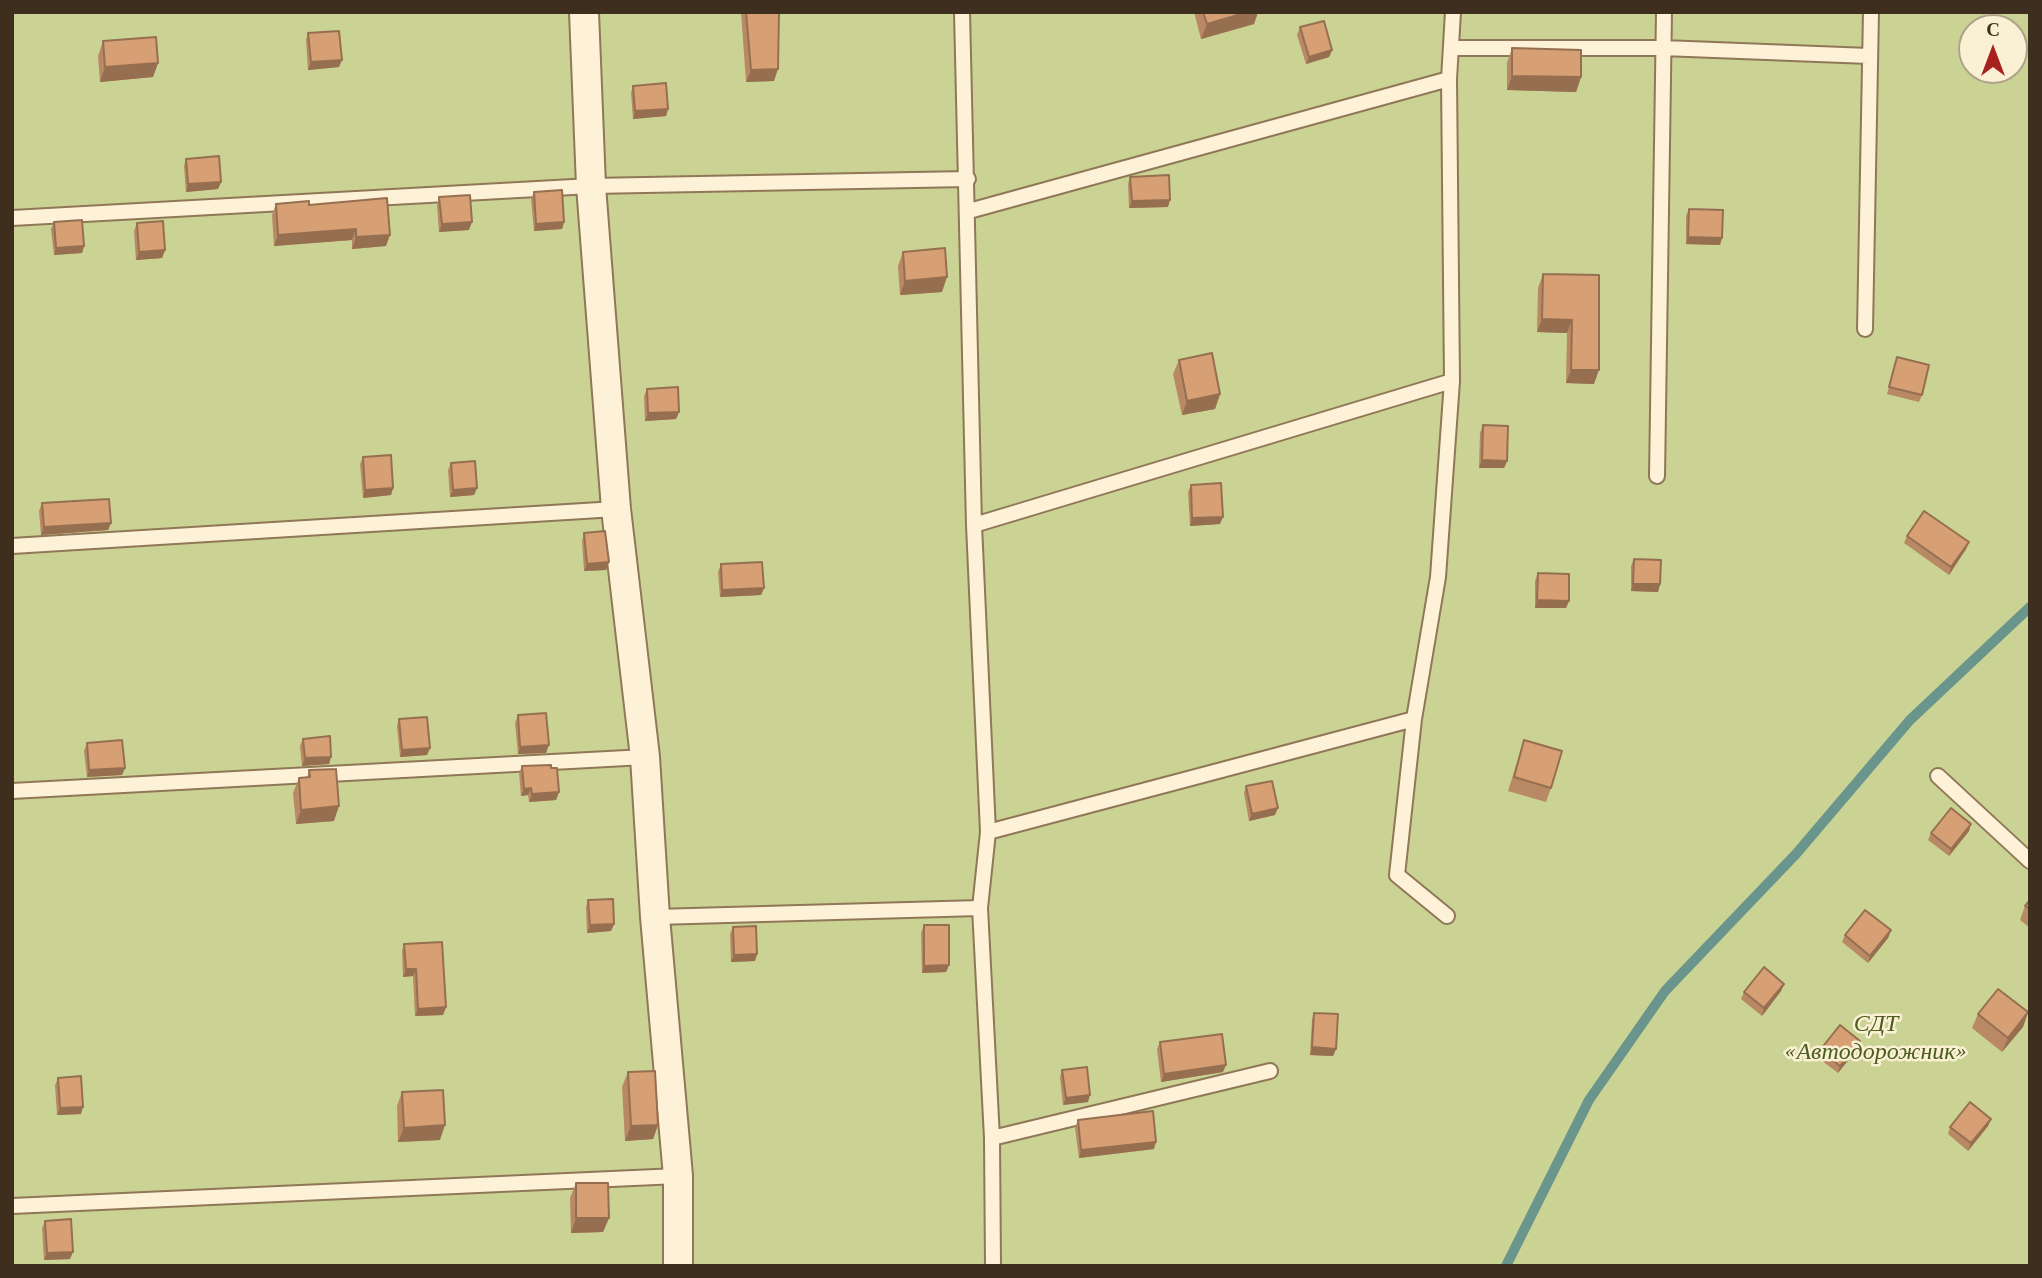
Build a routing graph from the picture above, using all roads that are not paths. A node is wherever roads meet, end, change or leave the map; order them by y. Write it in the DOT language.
graph roads {
  1 [pos="584,12"];
  2 [pos="962,12"];
  3 [pos="1452,12"];
  4 [pos="1664,12"];
  5 [pos="1871,12"];
  6 [pos="1452,48"];
  7 [pos="1663,48"];
  8 [pos="1869,56"];
  9 [pos="1449,79"];
  10 [pos="968,179"];
  11 [pos="591,186"];
  12 [pos="969,211"];
  13 [pos="12,218"];
  14 [pos="1865,329"];
  15 [pos="1452,380"];
  16 [pos="1657,475"];
  17 [pos="617,509"];
  18 [pos="974,525"];
  19 [pos="12,546"];
  20 [pos="1414,719"];
  21 [pos="645,758"];
  22 [pos="1938,776"];
  23 [pos="12,791"];
  24 [pos="988,832"];
  25 [pos="2030,861"];
  26 [pos="980,908"];
  27 [pos="1447,916"];
  28 [pos="654,917"];
  29 [pos="1270,1071"];
  30 [pos="992,1138"];
  31 [pos="678,1176"];
  32 [pos="12,1206"];
  33 [pos="678,1266"];
  34 [pos="993,1266"];
  1 -- 11 [label="street"];
  2 -- 10 [label="lane"];
  3 -- 6 [label="lane"];
  4 -- 7 [label="lane"];
  5 -- 8 [label="lane"];
  6 -- 7 [label="lane"];
  6 -- 9 [label="lane"];
  7 -- 8 [label="lane"];
  7 -- 16 [label="lane"];
  8 -- 14 [label="lane"];
  9 -- 12 [label="lane"];
  9 -- 15 [label="lane"];
  10 -- 11 [label="lane"];
  10 -- 12 [label="lane"];
  11 -- 13 [label="lane"];
  11 -- 17 [label="street"];
  12 -- 18 [label="lane"];
  15 -- 18 [label="lane"];
  15 -- 20 [label="lane"];
  17 -- 19 [label="lane"];
  17 -- 21 [label="street"];
  18 -- 24 [label="lane"];
  20 -- 24 [label="lane"];
  20 -- 27 [label="lane"];
  21 -- 23 [label="lane"];
  21 -- 28 [label="street"];
  22 -- 25 [label="lane"];
  24 -- 26 [label="lane"];
  26 -- 28 [label="lane"];
  26 -- 30 [label="lane"];
  28 -- 31 [label="street"];
  29 -- 30 [label="lane"];
  30 -- 34 [label="lane"];
  31 -- 32 [label="lane"];
  31 -- 33 [label="street"];
}
